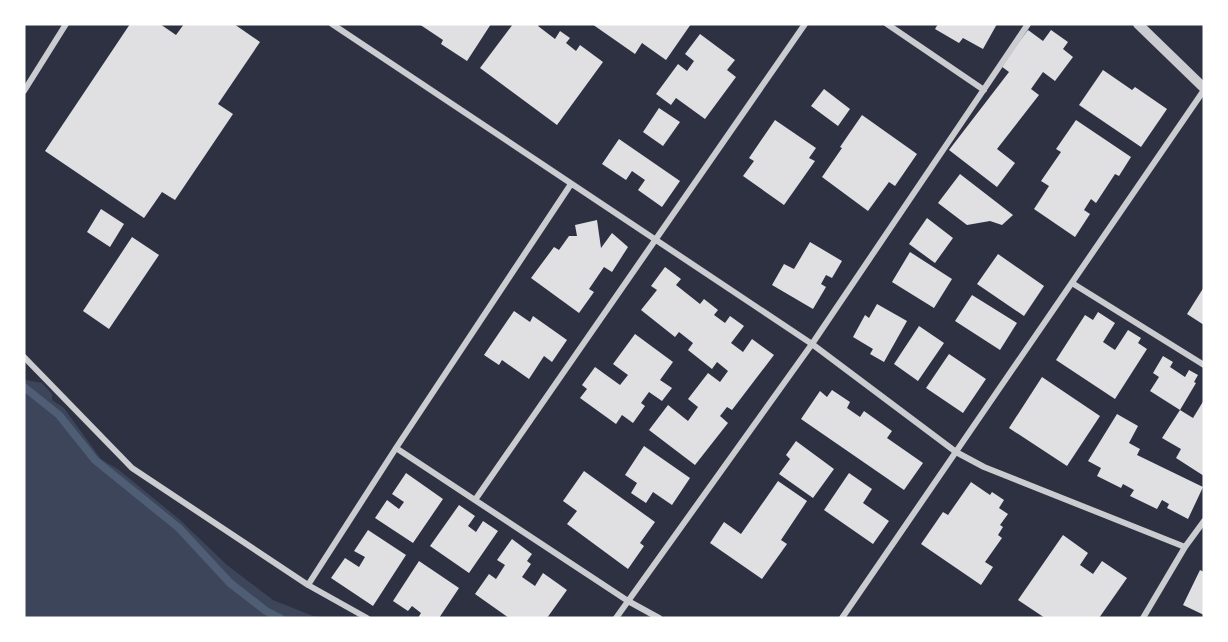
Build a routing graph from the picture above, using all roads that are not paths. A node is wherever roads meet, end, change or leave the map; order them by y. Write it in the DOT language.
graph roads {
  1 [pos="66,24"];
  2 [pos="332,24"];
  3 [pos="805,24"];
  4 [pos="887,24"];
  5 [pos="1028,24"];
  6 [pos="1138,24"];
  7 [pos="24,75"];
  8 [pos="31,80"];
  9 [pos="1204,89"];
  10 [pos="984,90"];
  11 [pos="24,91"];
  12 [pos="571,184"];
  13 [pos="655,240"];
  14 [pos="1071,283"];
  15 [pos="812,344"];
  16 [pos="24,357"];
  17 [pos="1204,365"];
  18 [pos="396,448"];
  19 [pos="956,452"];
  20 [pos="475,500"];
  21 [pos="1204,521"];
  22 [pos="1185,547"];
  23 [pos="308,585"];
  24 [pos="628,601"];
  25 [pos="367,618"];
  26 [pos="616,618"];
  27 [pos="659,618"];
  28 [pos="842,618"];
  29 [pos="1143,618"];
  1 -- 8 [label="street"];
  2 -- 12 [label="street"];
  3 -- 13 [label="street"];
  4 -- 10 [label="street"];
  5 -- 10 [label="street"];
  6 -- 9 [label="street"];
  7 -- 8 [label="street"];
  8 -- 11 [label="street"];
  9 -- 14 [label="street"];
  10 -- 15 [label="street"];
  12 -- 13 [label="street"];
  12 -- 18 [label="street"];
  13 -- 15 [label="street"];
  13 -- 20 [label="street"];
  14 -- 17 [label="street"];
  14 -- 19 [label="street"];
  15 -- 19 [label="street"];
  15 -- 24 [label="street"];
  16 -- 23 [label="street"];
  18 -- 20 [label="street"];
  18 -- 23 [label="street"];
  19 -- 22 [label="street"];
  19 -- 28 [label="street"];
  20 -- 24 [label="street"];
  21 -- 22 [label="street"];
  22 -- 29 [label="street"];
  23 -- 25 [label="street"];
  24 -- 26 [label="street"];
  24 -- 27 [label="street"];
}
